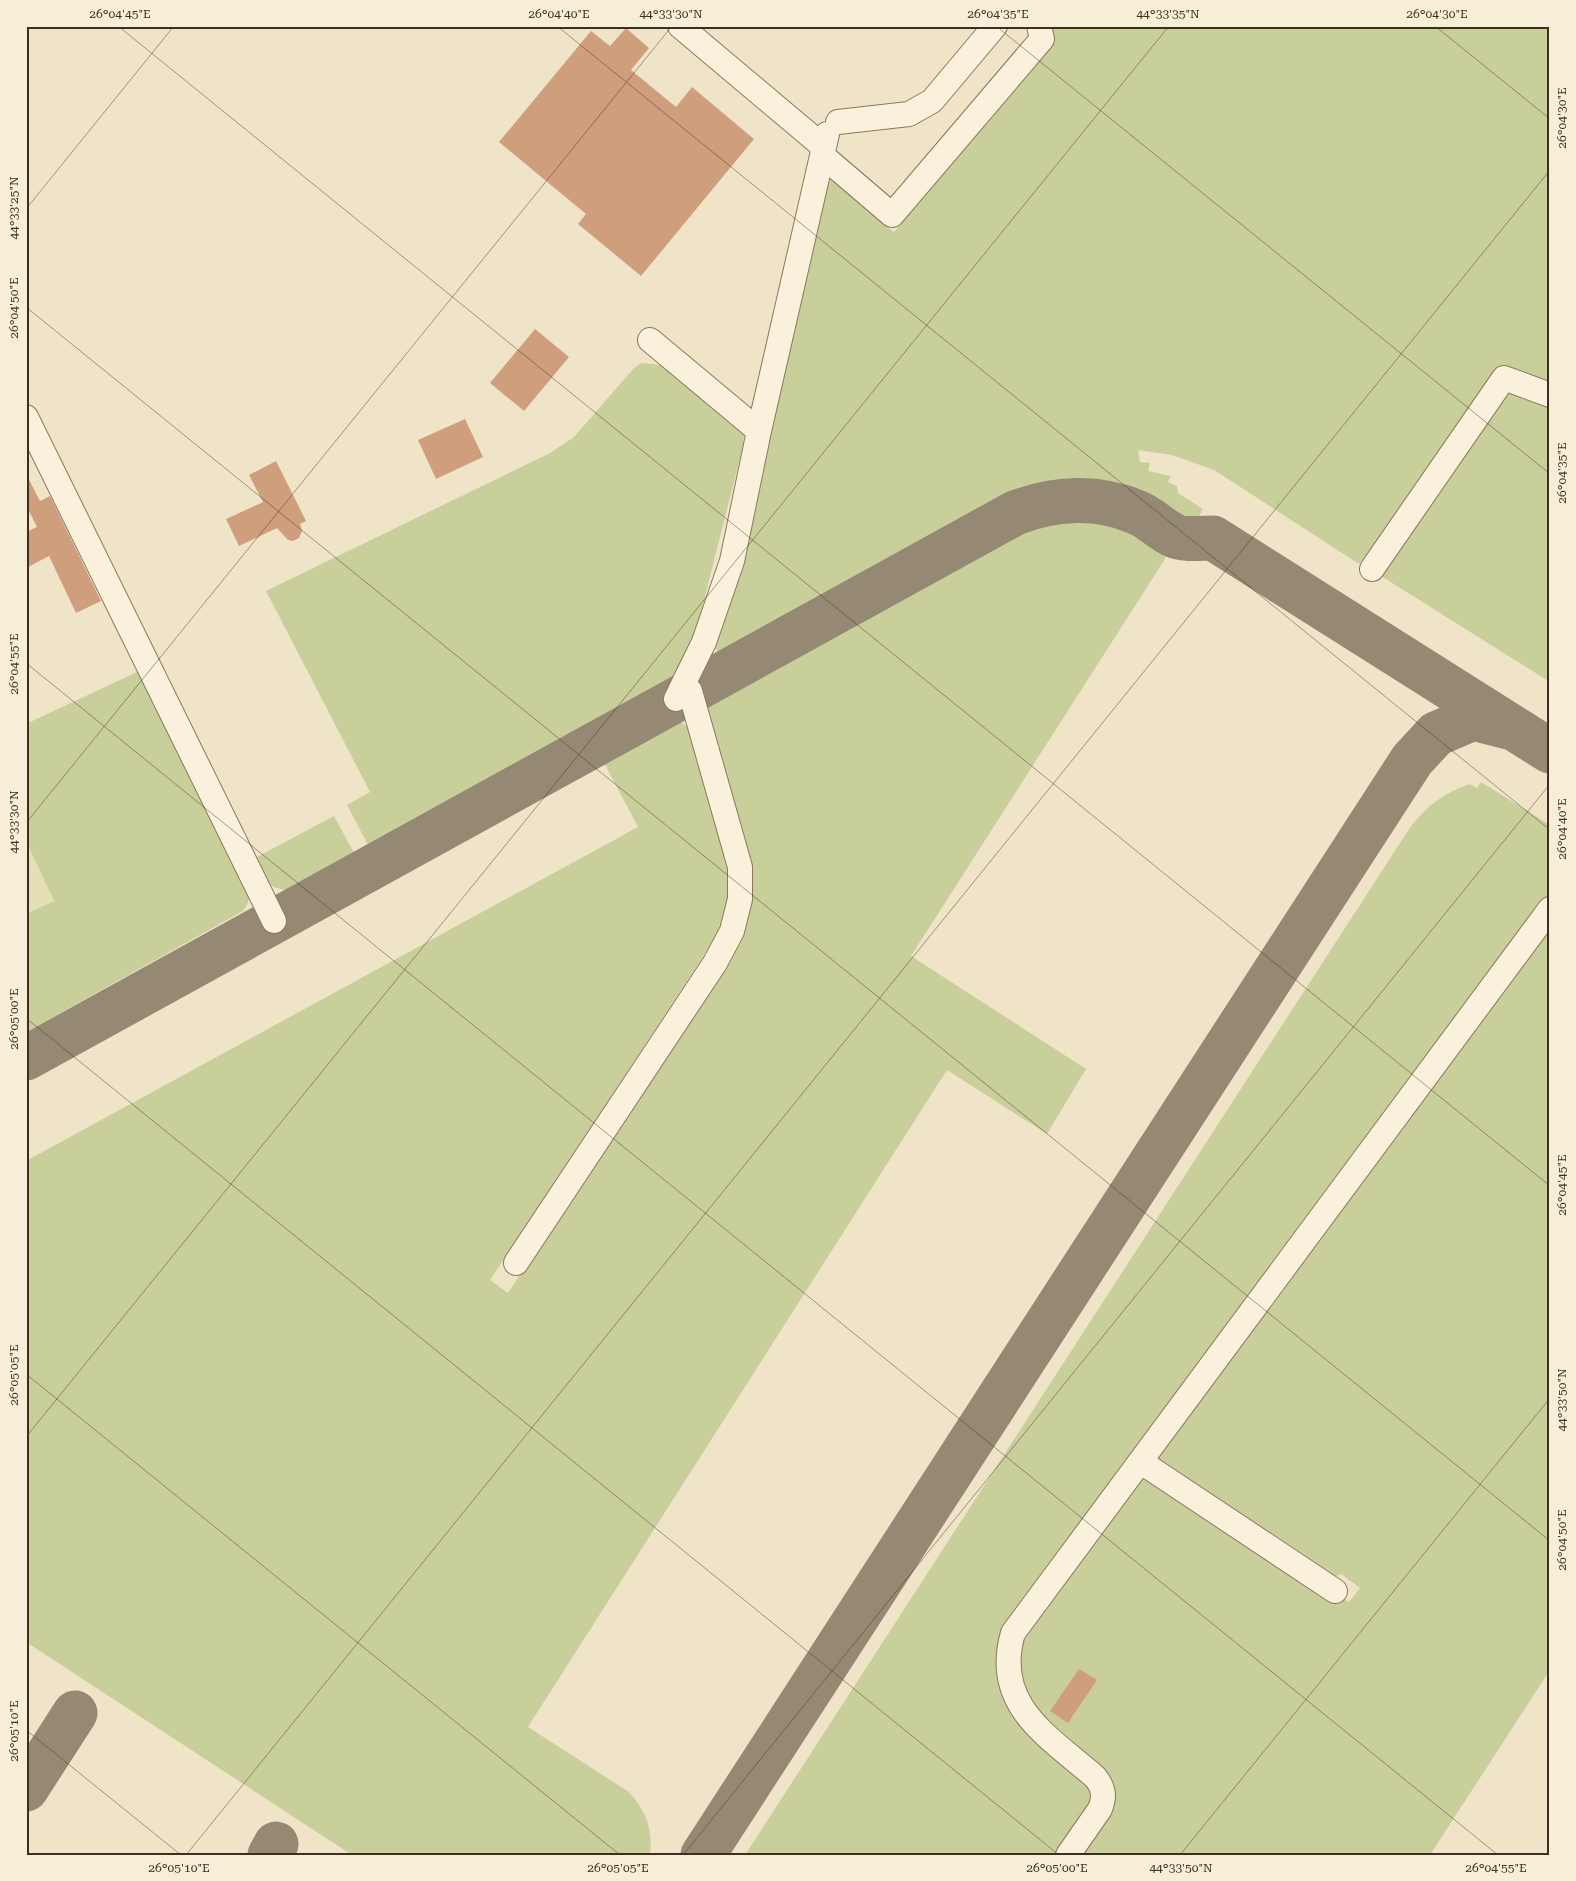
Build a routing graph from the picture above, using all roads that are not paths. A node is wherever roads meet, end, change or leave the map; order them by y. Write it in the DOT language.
graph roads {
  1 [pos="680,26"];
  2 [pos="995,26"];
  3 [pos="1039,26"];
  4 [pos="827,139"];
  5 [pos="650,340"];
  6 [pos="1550,395"];
  7 [pos="26,417"];
  8 [pos="759,431"];
  9 [pos="1372,569"];
  10 [pos="1550,910"];
  11 [pos="274,921"];
  12 [pos="516,1263"];
  13 [pos="1141,1462"];
  14 [pos="1335,1591"];
  15 [pos="1068,1855"];
  1 -- 4 [label="lane"];
  2 -- 4 [label="lane"];
  3 -- 4 [label="lane"];
  4 -- 8 [label="lane"];
  5 -- 8 [label="lane"];
  6 -- 9 [label="lane"];
  7 -- 11 [label="lane"];
  8 -- 12 [label="lane"];
  10 -- 13 [label="lane"];
  13 -- 14 [label="lane"];
  13 -- 15 [label="lane"];
}
